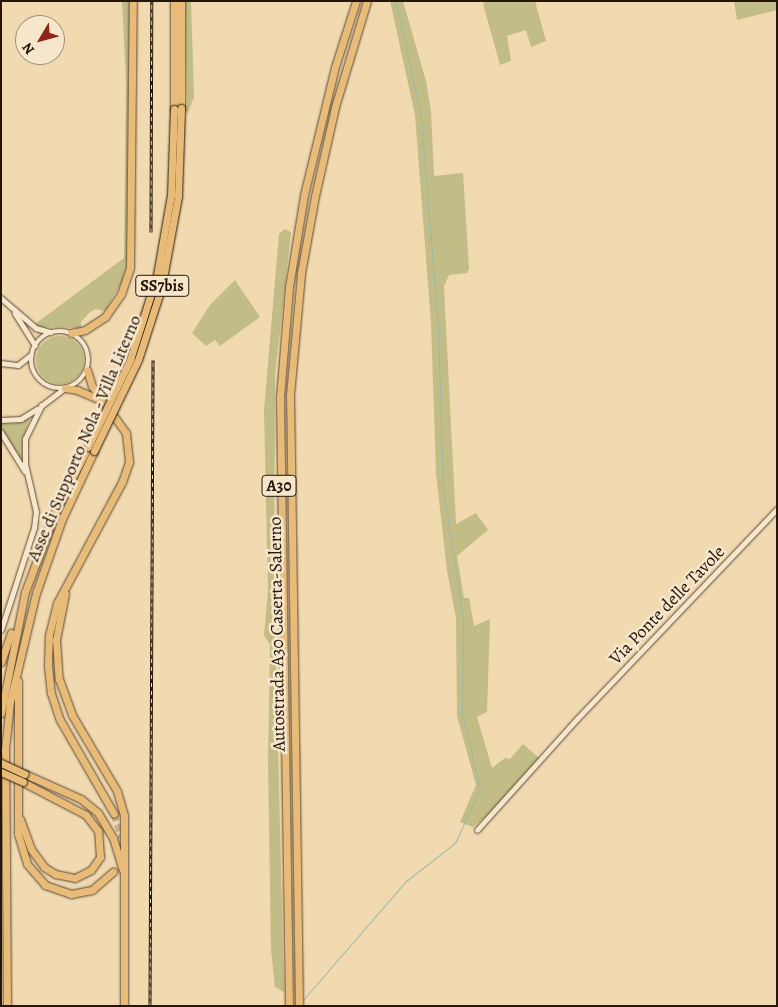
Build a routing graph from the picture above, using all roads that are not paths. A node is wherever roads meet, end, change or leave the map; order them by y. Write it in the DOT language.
graph roads {
  1 [pos="133,1"];
  2 [pos="174,1"];
  3 [pos="181,1"];
  4 [pos="367,1"];
  5 [pos="355,3"];
  6 [pos="177,108"];
  7 [pos="1,298"];
  8 [pos="10,305"];
  9 [pos="52,332"];
  10 [pos="71,333"];
  11 [pos="35,345"];
  12 [pos="31,355"];
  13 [pos="1,363"];
  14 [pos="87,370"];
  15 [pos="65,388"];
  16 [pos="103,402"];
  17 [pos="41,406"];
  18 [pos="1,420"];
  19 [pos="1,432"];
  20 [pos="91,449"];
  21 [pos="29,480"];
  22 [pos="777,509"];
  23 [pos="68,582"];
  24 [pos="25,592"];
  25 [pos="1,630"];
  26 [pos="22,641"];
  27 [pos="1,662"];
  28 [pos="1,713"];
  29 [pos="1,763"];
  30 [pos="1,772"];
  31 [pos="18,810"];
  32 [pos="114,814"];
  33 [pos="477,830"];
  34 [pos="113,872"];
  35 [pos="124,878"];
  36 [pos="7,1006"];
  37 [pos="124,1006"];
  38 [pos="289,1006"];
  39 [pos="299,1006"];
  1 -- 10 [label="highway"];
  2 -- 6 [label="highway, Asse di Supporto Nola - Villa Literno / SS7bis"];
  3 -- 6 [label="highway, Asse di Supporto Nola - Villa Literno / SS7bis"];
  4 -- 39 [label="highway, Autostrada A30 Caserta-Salerno / A30"];
  5 -- 38 [label="highway, Autostrada A30 Caserta-Salerno / A30"];
  6 -- 20 [label="highway, Asse di Supporto Nola - Villa Literno / SS7bis, bridge"];
  7 -- 8 [label="street"];
  8 -- 9 [label="street"];
  8 -- 11 [label="street"];
  9 -- 10 [label="street"];
  9 -- 11 [label="street"];
  10 -- 14 [label="street"];
  11 -- 12 [label="street"];
  12 -- 13 [label="street"];
  12 -- 15 [label="street"];
  14 -- 15 [label="street"];
  14 -- 16 [label="highway"];
  15 -- 16 [label="highway"];
  15 -- 17 [label="street"];
  16 -- 23 [label="highway"];
  17 -- 18 [label="street"];
  17 -- 21 [label="street"];
  19 -- 21 [label="street"];
  20 -- 24 [label="highway, Asse di Supporto Nola - Villa Literno / SS7bis"];
  20 -- 26 [label="highway, Asse di Supporto Nola - Villa Literno / SS7bis"];
  21 -- 25 [label="street"];
  22 -- 33 [label="street, Via Ponte delle Tavole"];
  23 -- 32 [label="highway"];
  23 -- 35 [label="highway"];
  24 -- 27 [label="highway"];
  24 -- 28 [label="highway, Asse di Supporto Nola - Villa Literno / SS7bis"];
  26 -- 31 [label="highway"];
  26 -- 36 [label="highway, Asse di Supporto Nola - Villa Literno / SS7bis"];
  29 -- 35 [label="highway, bridge"];
  30 -- 31 [label="highway, bridge"];
  31 -- 34 [label="highway"];
  35 -- 37 [label="highway"];
}
